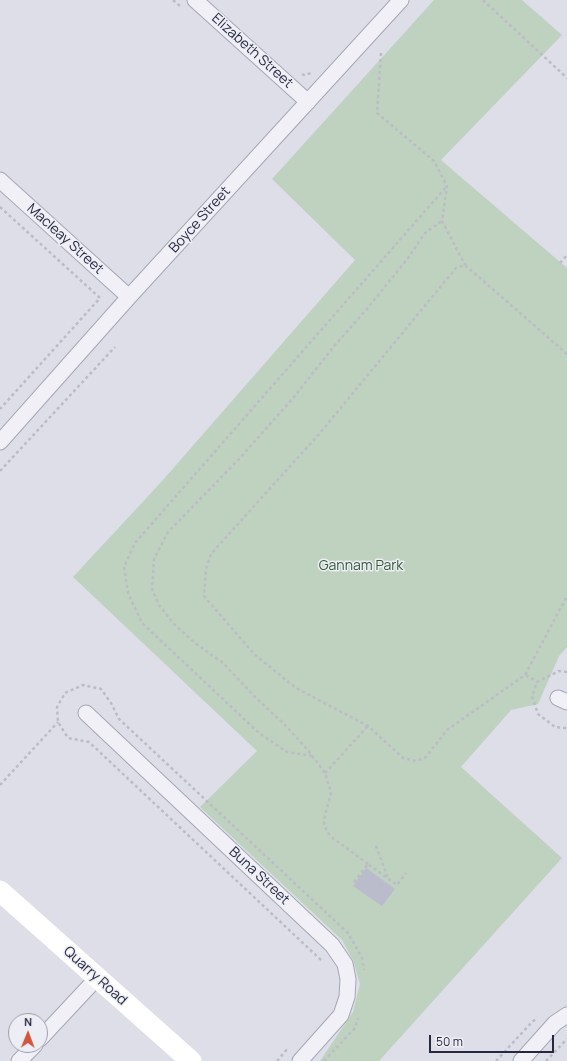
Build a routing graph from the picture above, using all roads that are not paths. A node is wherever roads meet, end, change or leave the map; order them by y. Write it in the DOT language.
graph roads {
  1 [pos="195,0"];
  2 [pos="401,0"];
  3 [pos="308,102"];
  4 [pos="0,180"];
  5 [pos="130,297"];
  6 [pos="0,442"];
  7 [pos="86,713"];
  8 [pos="0,891"];
  9 [pos="97,978"];
  10 [pos="567,1015"];
  11 [pos="48,1030"];
  12 [pos="26,1053"];
  13 [pos="19,1061"];
  14 [pos="190,1061"];
  15 [pos="300,1061"];
  16 [pos="521,1061"];
  1 -- 3 [label="street, Elizabeth Street"];
  2 -- 3 [label="street, Boyce Street"];
  3 -- 5 [label="street, Boyce Street"];
  4 -- 5 [label="street, Macleay Street"];
  5 -- 6 [label="street, Boyce Street"];
  7 -- 15 [label="street, Buna Street"];
  8 -- 9 [label="street, Quarry Road"];
  9 -- 11 [label="street"];
  9 -- 14 [label="street, Quarry Road"];
  10 -- 16 [label="street"];
  12 -- 13 [label="street"];
}
